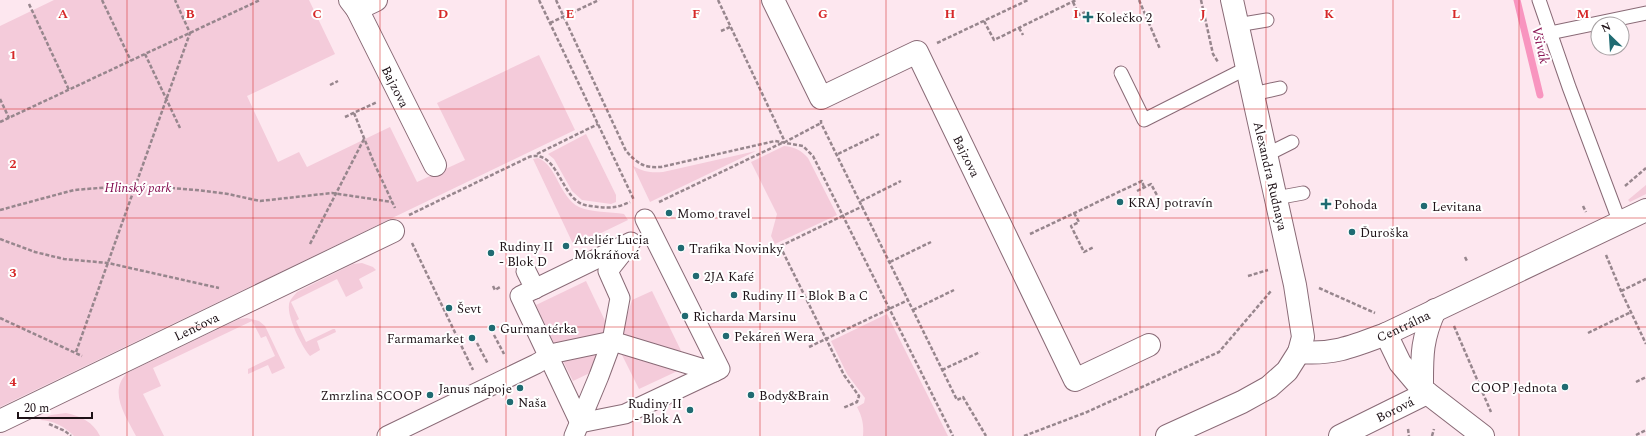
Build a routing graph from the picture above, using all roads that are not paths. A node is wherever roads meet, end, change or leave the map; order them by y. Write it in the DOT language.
graph roads {
  1 [pos="773,0"];
  2 [pos="1232,0"];
  3 [pos="1540,0"];
  4 [pos="361,3"];
  5 [pos="1646,13"];
  6 [pos="1267,20"];
  7 [pos="1237,25"];
  8 [pos="1550,34"];
  9 [pos="1247,68"];
  10 [pos="1121,73"];
  11 [pos="1280,88"];
  12 [pos="1253,94"];
  13 [pos="1292,142"];
  14 [pos="1266,155"];
  15 [pos="435,165"];
  16 [pos="1303,192"];
  17 [pos="1276,198"];
  18 [pos="1646,210"];
  19 [pos="1620,223"];
  20 [pos="402,230"];
  21 [pos="631,242"];
  22 [pos="526,271"];
  23 [pos="535,289"];
  24 [pos="1443,315"];
  25 [pos="1386,334"];
  26 [pos="612,341"];
  27 [pos="1149,345"];
  28 [pos="1299,352"];
  29 [pos="548,357"];
  30 [pos="714,372"];
  31 [pos="1425,391"];
  32 [pos="0,421"];
  33 [pos="577,429"];
  34 [pos="387,436"];
  35 [pos="1168,436"];
  36 [pos="1340,436"];
  37 [pos="1483,436"];
  1 -- 27 [label="street, Bajzova"];
  2 -- 7 [label="street, Alexandra Rudnaya"];
  3 -- 8 [label="lane"];
  4 -- 15 [label="street, Bajzova"];
  5 -- 8 [label="lane"];
  6 -- 7 [label="lane"];
  7 -- 9 [label="street, Alexandra Rudnaya"];
  8 -- 19 [label="lane"];
  9 -- 10 [label="lane"];
  9 -- 12 [label="street, Alexandra Rudnaya"];
  11 -- 12 [label="lane"];
  12 -- 14 [label="street, Alexandra Rudnaya"];
  13 -- 14 [label="lane"];
  14 -- 17 [label="street, Alexandra Rudnaya"];
  16 -- 17 [label="lane"];
  17 -- 28 [label="street, Alexandra Rudnaya"];
  18 -- 19 [label="street, Centrálna"];
  19 -- 24 [label="street, Centrálna"];
  20 -- 32 [label="street, Lenčova"];
  21 -- 23 [label="street"];
  21 -- 26 [label="street"];
  21 -- 30 [label="street"];
  22 -- 23 [label="street"];
  23 -- 29 [label="street"];
  24 -- 25 [label="street, Centrálna"];
  24 -- 31 [label="street, Borová"];
  25 -- 28 [label="street, Centrálna"];
  25 -- 31 [label="street, Borová"];
  26 -- 29 [label="street"];
  26 -- 30 [label="street"];
  26 -- 33 [label="street"];
  28 -- 35 [label="street"];
  29 -- 33 [label="street"];
  29 -- 34 [label="street"];
  30 -- 33 [label="street"];
  31 -- 36 [label="street, Borová"];
  31 -- 37 [label="street, Borová"];
}
